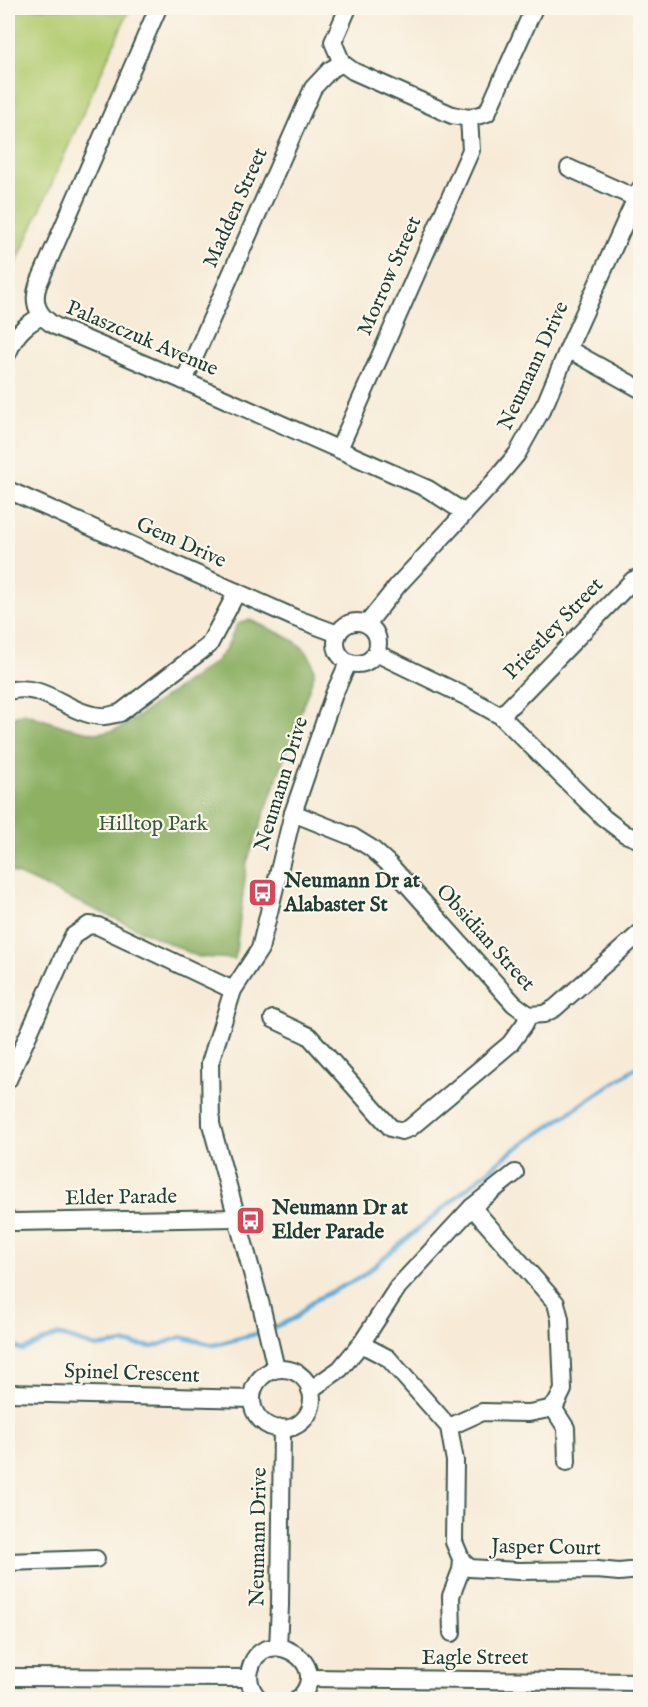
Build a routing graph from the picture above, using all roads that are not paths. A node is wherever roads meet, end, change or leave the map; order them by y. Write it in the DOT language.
graph roads {
  1 [pos="158,8"];
  2 [pos="348,8"];
  3 [pos="534,8"];
  4 [pos="342,63"];
  5 [pos="469,118"];
  6 [pos="569,168"];
  7 [pos="639,196"];
  8 [pos="42,316"];
  9 [pos="568,349"];
  10 [pos="8,353"];
  11 [pos="184,381"];
  12 [pos="640,388"];
  13 [pos="339,449"];
  14 [pos="8,490"];
  15 [pos="465,513"];
  16 [pos="640,577"];
  17 [pos="237,592"];
  18 [pos="366,624"];
  19 [pos="338,634"];
  20 [pos="376,653"];
  21 [pos="348,663"];
  22 [pos="8,691"];
  23 [pos="501,716"];
  24 [pos="293,813"];
  25 [pos="640,840"];
  26 [pos="640,933"];
  27 [pos="233,990"];
  28 [pos="529,1015"];
  29 [pos="273,1018"];
  30 [pos="8,1080"];
  31 [pos="514,1173"];
  32 [pos="472,1207"];
  33 [pos="236,1218"];
  34 [pos="8,1220"];
  35 [pos="361,1344"];
  36 [pos="276,1369"];
  37 [pos="310,1390"];
  38 [pos="9,1394"];
  39 [pos="252,1399"];
  40 [pos="552,1406"];
  41 [pos="449,1427"];
  42 [pos="282,1428"];
  43 [pos="567,1462"];
  44 [pos="96,1560"];
  45 [pos="462,1561"];
  46 [pos="8,1562"];
  47 [pos="640,1570"];
  48 [pos="452,1633"];
  49 [pos="278,1647"];
  50 [pos="8,1677"];
  51 [pos="249,1678"];
  52 [pos="309,1678"];
  53 [pos="640,1682"];
  54 [pos="260,1700"];
  55 [pos="297,1700"];
  1 -- 8 [label="street, Palaszczuk Avenue"];
  2 -- 4 [label="street"];
  3 -- 5 [label="street"];
  4 -- 5 [label="street"];
  4 -- 11 [label="street, Madden Street"];
  5 -- 13 [label="street, Morrow Street"];
  6 -- 7 [label="street"];
  7 -- 9 [label="street, Neumann Drive"];
  8 -- 10 [label="street"];
  8 -- 11 [label="street, Palaszczuk Avenue"];
  9 -- 12 [label="street"];
  9 -- 15 [label="street, Neumann Drive"];
  11 -- 13 [label="street, Palaszczuk Avenue"];
  13 -- 15 [label="street, Palaszczuk Avenue"];
  14 -- 17 [label="street, Gem Drive"];
  15 -- 18 [label="street, Neumann Drive"];
  16 -- 23 [label="street, Priestley Street"];
  17 -- 19 [label="street, Gem Drive"];
  17 -- 22 [label="street"];
  18 -- 19 [label="street"];
  18 -- 20 [label="street"];
  19 -- 21 [label="street"];
  20 -- 21 [label="street"];
  20 -- 23 [label="street"];
  21 -- 24 [label="street, Neumann Drive"];
  23 -- 25 [label="street"];
  24 -- 27 [label="street, Neumann Drive"];
  24 -- 28 [label="street, Obsidian Street"];
  26 -- 28 [label="street, Obsidian Street"];
  27 -- 30 [label="street"];
  27 -- 33 [label="street, Neumann Drive"];
  28 -- 29 [label="street"];
  31 -- 32 [label="street"];
  32 -- 35 [label="street"];
  32 -- 40 [label="street"];
  33 -- 34 [label="street, Elder Parade"];
  33 -- 36 [label="street, Neumann Drive"];
  35 -- 37 [label="street"];
  35 -- 41 [label="street"];
  36 -- 37 [label="street"];
  36 -- 39 [label="street"];
  37 -- 42 [label="street"];
  38 -- 39 [label="street, Spinel Crescent"];
  39 -- 42 [label="street"];
  40 -- 41 [label="street"];
  40 -- 43 [label="street"];
  41 -- 45 [label="street, Jasper Court"];
  42 -- 49 [label="street, Neumann Drive"];
  44 -- 46 [label="street"];
  45 -- 47 [label="street, Jasper Court"];
  45 -- 48 [label="street"];
  49 -- 51 [label="street"];
  49 -- 52 [label="street"];
  50 -- 51 [label="street"];
  51 -- 54 [label="street"];
  52 -- 53 [label="street, Eagle Street"];
  52 -- 55 [label="street"];
}
